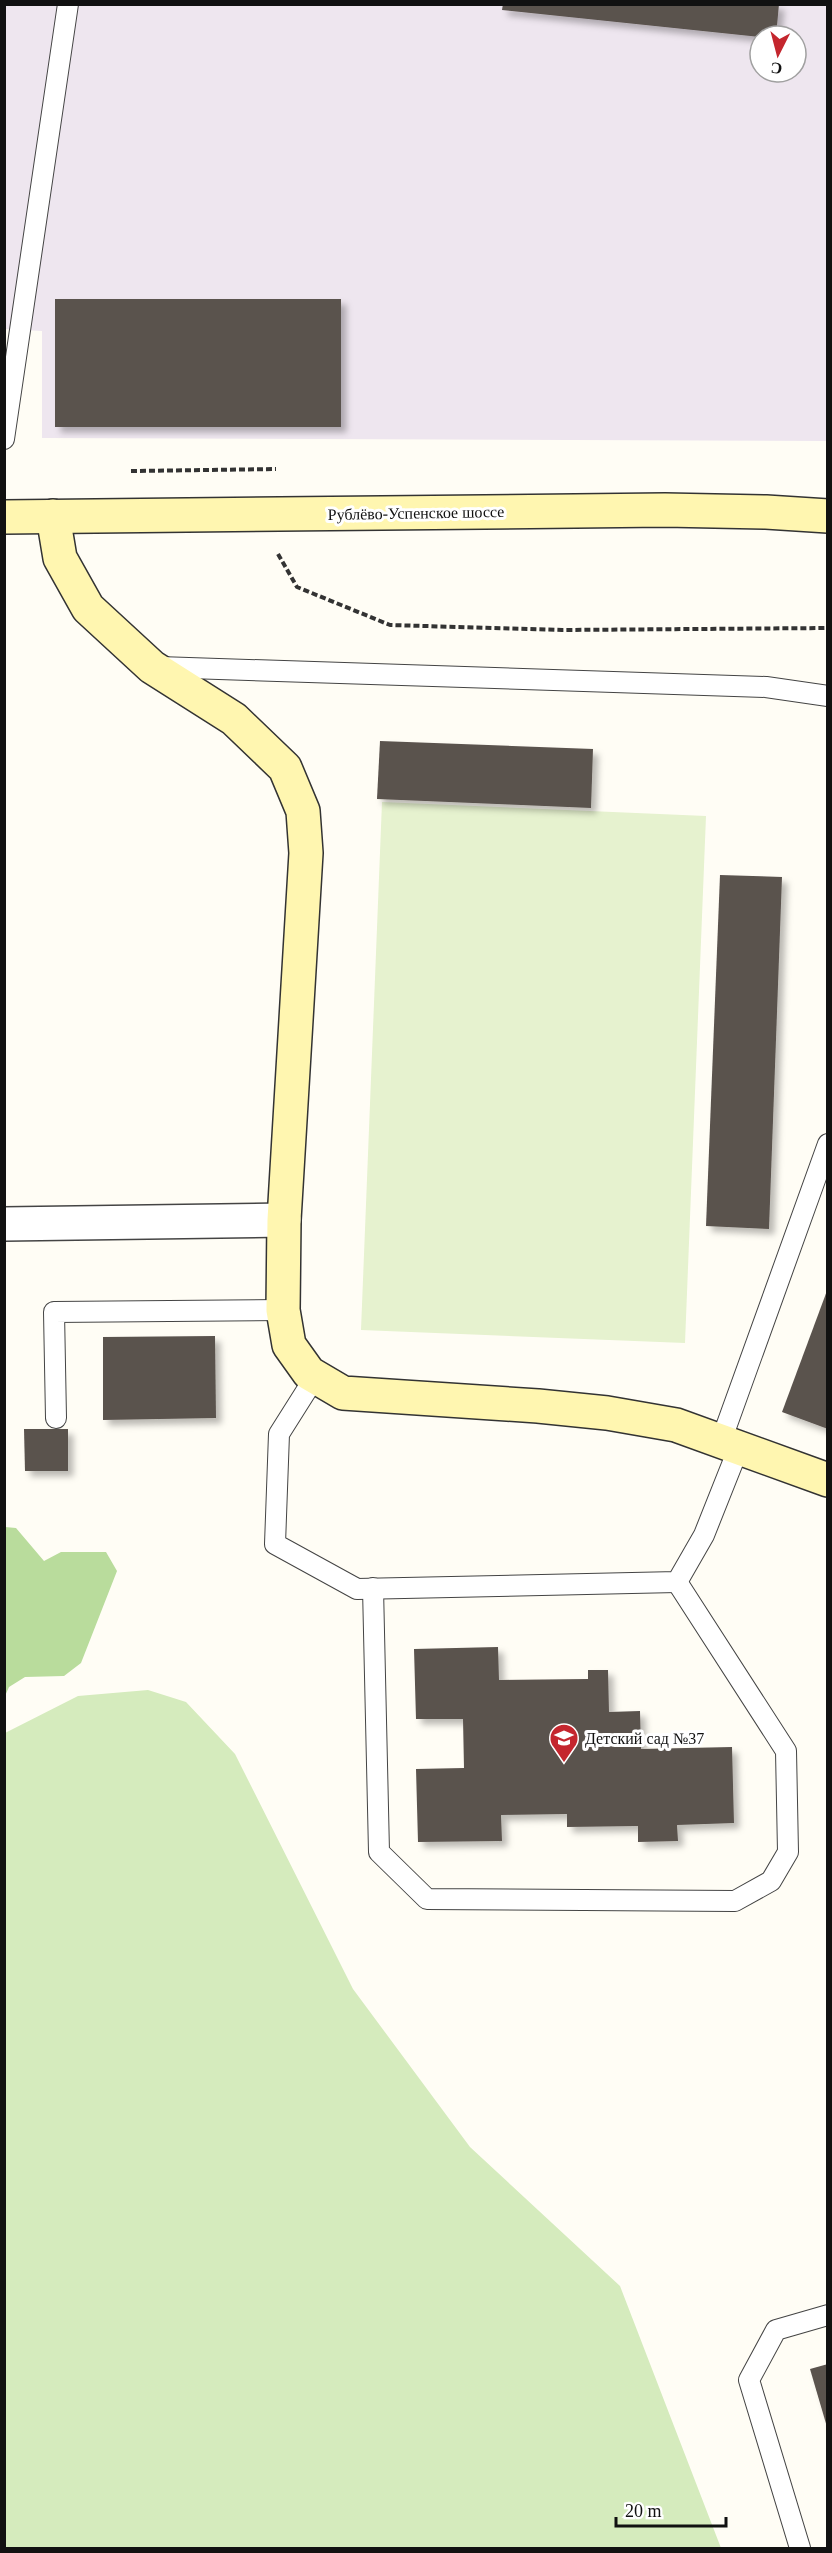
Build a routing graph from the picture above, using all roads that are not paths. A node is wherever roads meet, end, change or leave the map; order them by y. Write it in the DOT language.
graph roads {
  1 [pos="68,4"];
  2 [pos="4,439"];
  3 [pos="53,516"];
  4 [pos="828,516"];
  5 [pos="4,517"];
  6 [pos="153,667"];
  7 [pos="828,696"];
  8 [pos="828,1144"];
  9 [pos="284,1220"];
  10 [pos="4,1224"];
  11 [pos="283,1310"];
  12 [pos="315,1377"];
  13 [pos="56,1418"];
  14 [pos="730,1444"];
  15 [pos="828,1480"];
  16 [pos="677,1582"];
  17 [pos="373,1588"];
  18 [pos="828,2315"];
  19 [pos="800,2548"];
  1 -- 2 [label="lane"];
  3 -- 4 [label="street, Рублёво-Успенское шоссе"];
  3 -- 5 [label="street, Рублёво-Успенское шоссе"];
  3 -- 6 [label="street"];
  6 -- 7 [label="lane"];
  6 -- 9 [label="street"];
  8 -- 14 [label="lane"];
  9 -- 10 [label="street"];
  9 -- 11 [label="street"];
  11 -- 12 [label="street"];
  11 -- 13 [label="lane"];
  12 -- 14 [label="street"];
  12 -- 17 [label="lane"];
  14 -- 15 [label="street"];
  14 -- 16 [label="lane"];
  16 -- 17 [label="lane"];
  16 -- 17 [label="lane"];
  18 -- 19 [label="lane"];
}
